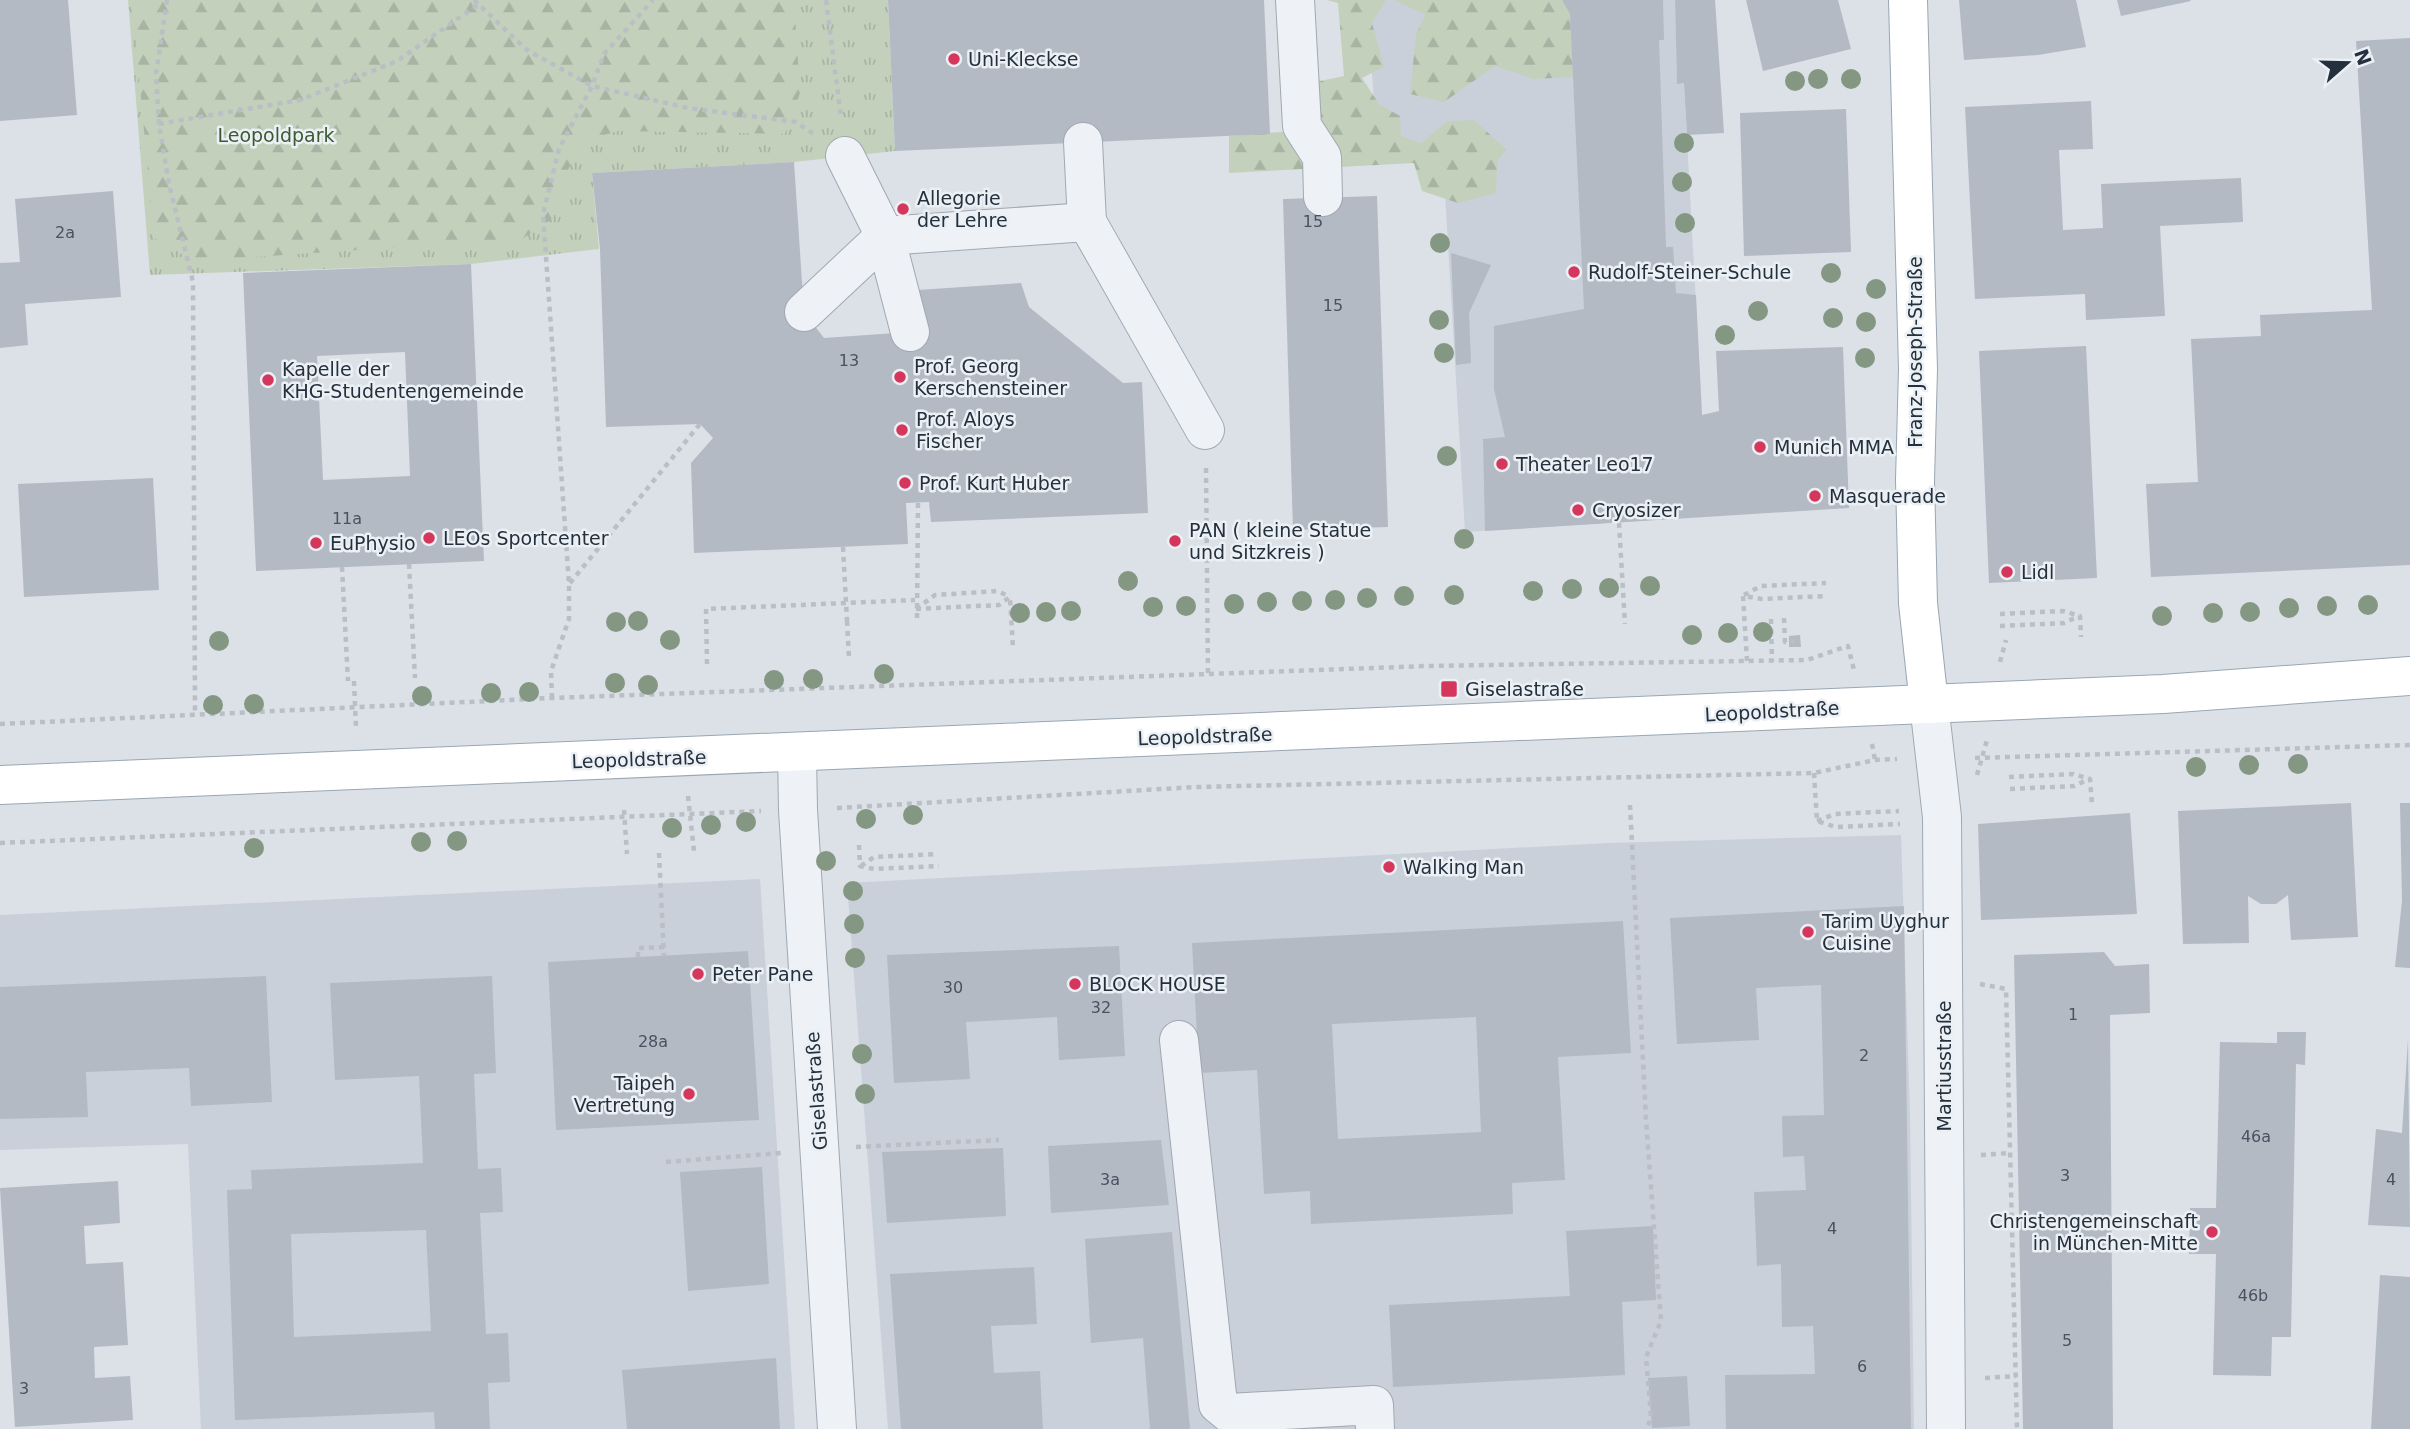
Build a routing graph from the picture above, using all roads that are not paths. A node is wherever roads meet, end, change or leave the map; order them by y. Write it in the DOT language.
graph roads {
  1 [pos="1295,0"];
  2 [pos="1908,0"];
  3 [pos="1083,142"];
  4 [pos="845,156"];
  5 [pos="1323,197"];
  6 [pos="1087,222"];
  7 [pos="885,236"];
  8 [pos="804,312"];
  9 [pos="910,332"];
  10 [pos="1205,430"];
  11 [pos="2410,676"];
  12 [pos="1929,704"];
  13 [pos="797,752"];
  14 [pos="0,785"];
  15 [pos="1179,1040"];
  16 [pos="837,1429"];
  17 [pos="1375,1429"];
  18 [pos="1946,1429"];
  1 -- 5 [label="street"];
  2 -- 12 [label="main road, Franz-Joseph-Straße"];
  3 -- 6 [label="street"];
  4 -- 7 [label="street"];
  6 -- 7 [label="street"];
  6 -- 10 [label="street"];
  7 -- 8 [label="street"];
  7 -- 9 [label="street"];
  11 -- 12 [label="main road, Leopoldstraße"];
  12 -- 13 [label="main road, Leopoldstraße"];
  12 -- 18 [label="street, Martiusstraße"];
  13 -- 14 [label="main road, Leopoldstraße"];
  13 -- 16 [label="street, Giselastraße"];
  15 -- 17 [label="street"];
}
